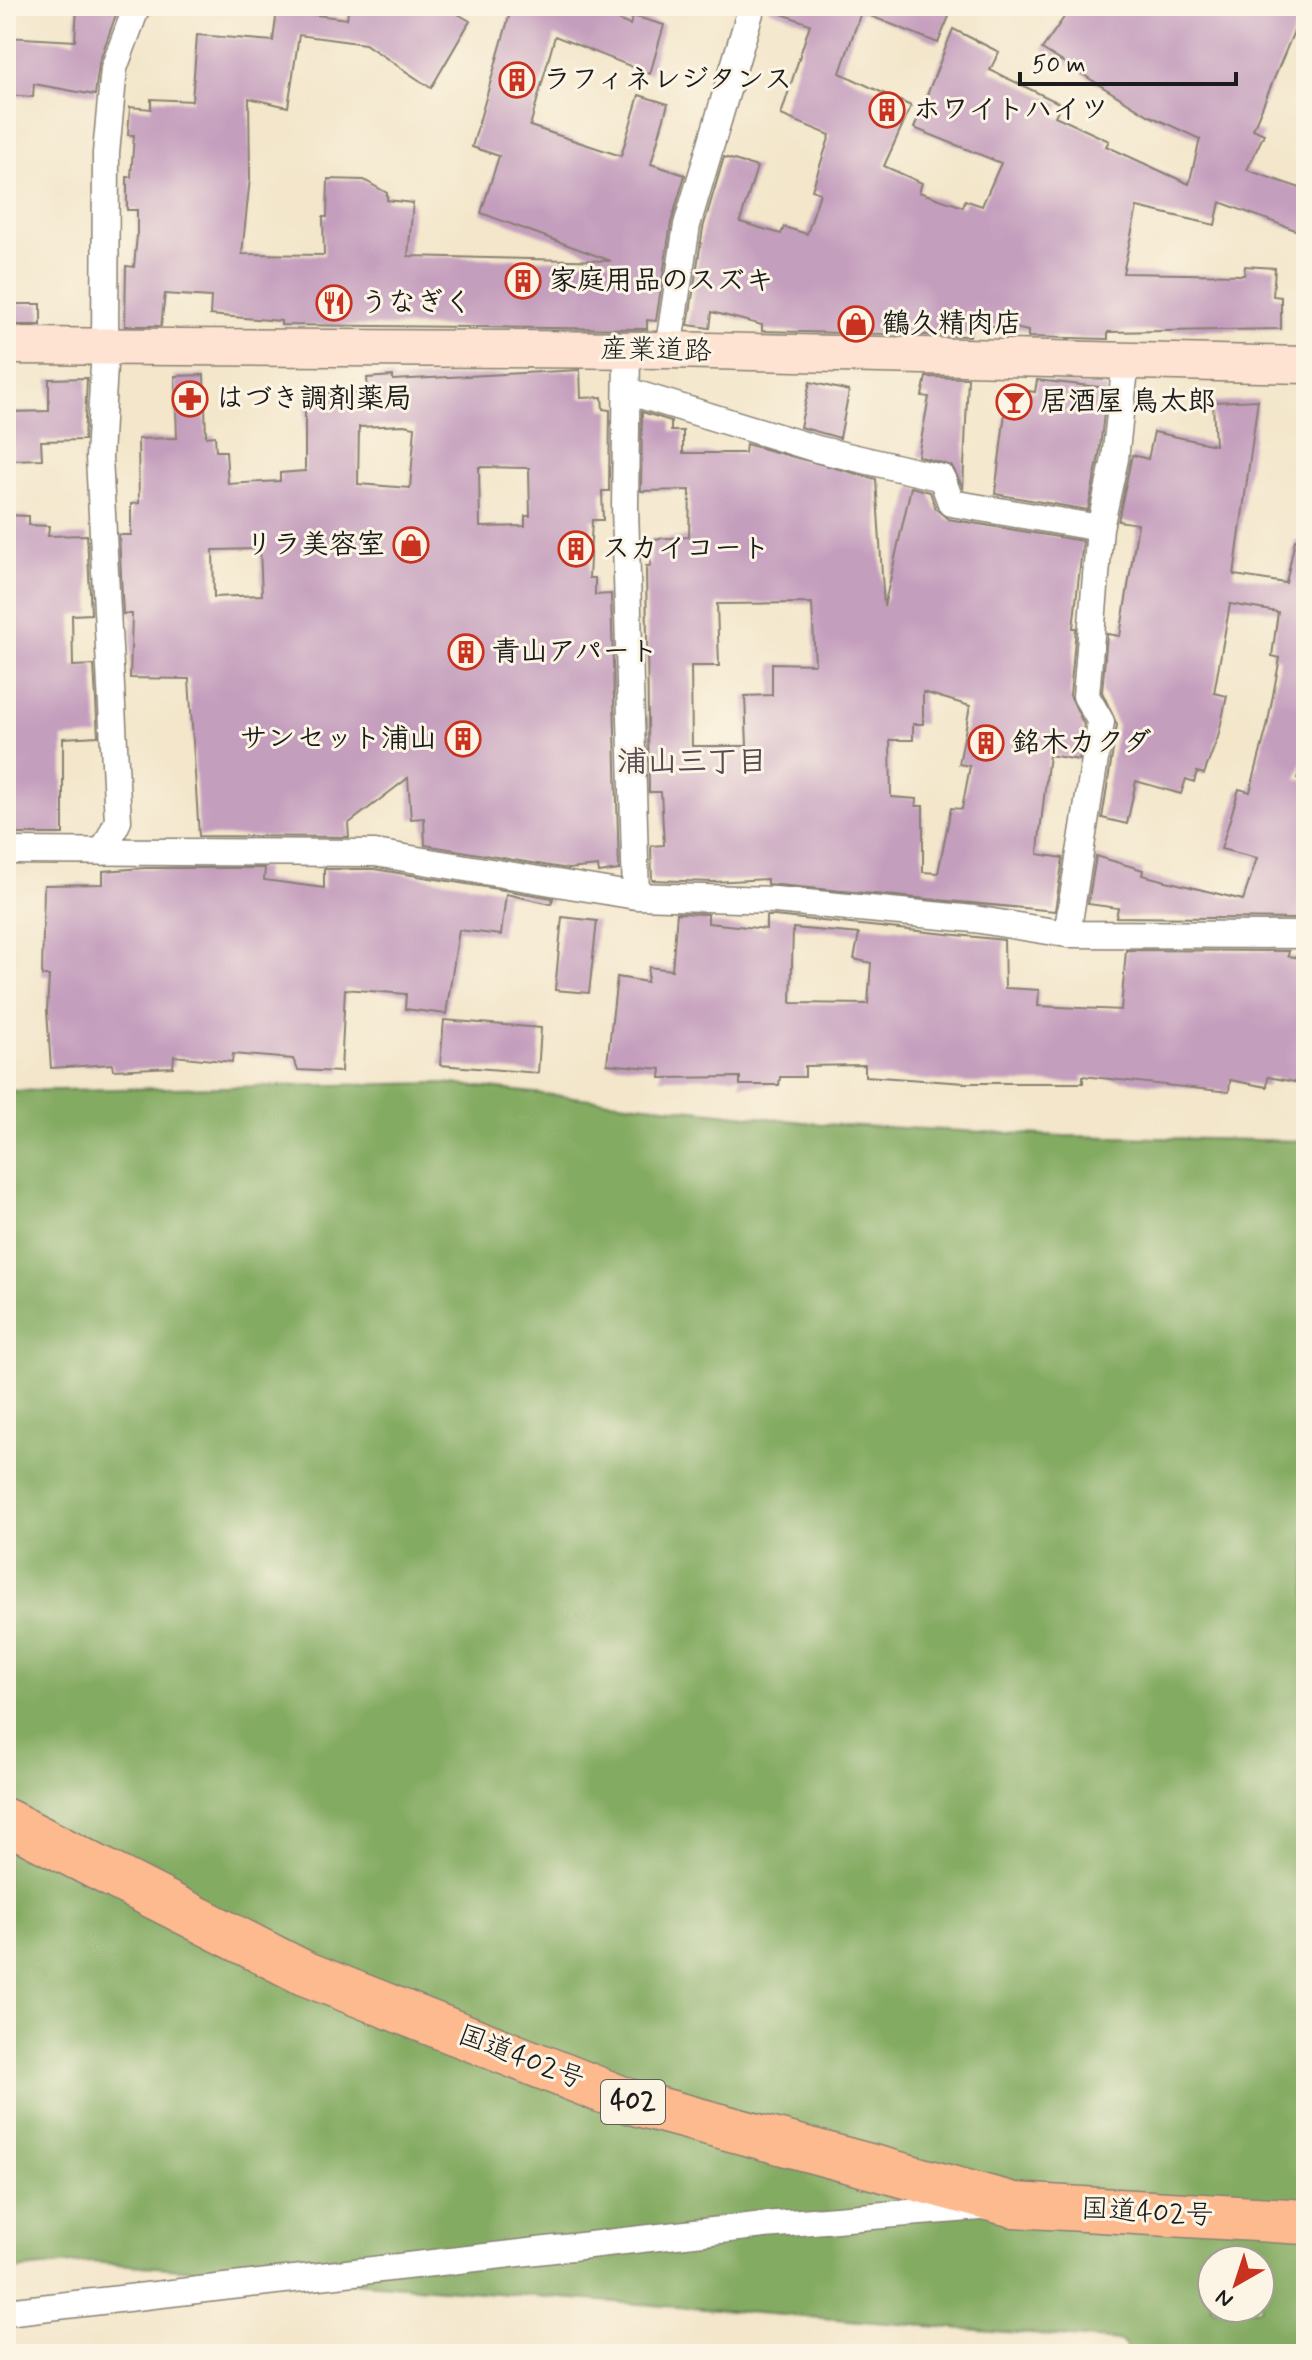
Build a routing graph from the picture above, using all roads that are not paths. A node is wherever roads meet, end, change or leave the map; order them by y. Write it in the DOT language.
graph roads {
  1 [pos="137,6"];
  2 [pos="752,6"];
  3 [pos="6,346"];
  4 [pos="105,347"];
  5 [pos="627,350"];
  6 [pos="668,350"];
  7 [pos="1126,361"];
  8 [pos="1306,365"];
  9 [pos="627,391"];
  10 [pos="1100,528"];
  11 [pos="6,851"];
  12 [pos="103,852"];
  13 [pos="636,896"];
  14 [pos="1067,934"];
  15 [pos="1306,935"];
  16 [pos="6,1821"];
  17 [pos="1014,2205"];
  18 [pos="1306,2222"];
  19 [pos="6,2312"];
  1 -- 4 [label="street"];
  2 -- 6 [label="street"];
  3 -- 4 [label="street, 産業道路"];
  4 -- 5 [label="street, 産業道路"];
  4 -- 12 [label="street"];
  5 -- 6 [label="street, 産業道路"];
  5 -- 9 [label="street"];
  6 -- 7 [label="street, 産業道路"];
  7 -- 8 [label="street, 産業道路"];
  7 -- 10 [label="street"];
  9 -- 10 [label="street"];
  9 -- 13 [label="street"];
  10 -- 14 [label="street"];
  11 -- 12 [label="street"];
  12 -- 13 [label="street"];
  13 -- 14 [label="street"];
  14 -- 15 [label="street"];
  16 -- 17 [label="highway, 国道402号 / 402"];
  17 -- 18 [label="highway, 国道402号 / 402"];
  17 -- 19 [label="street"];
}
